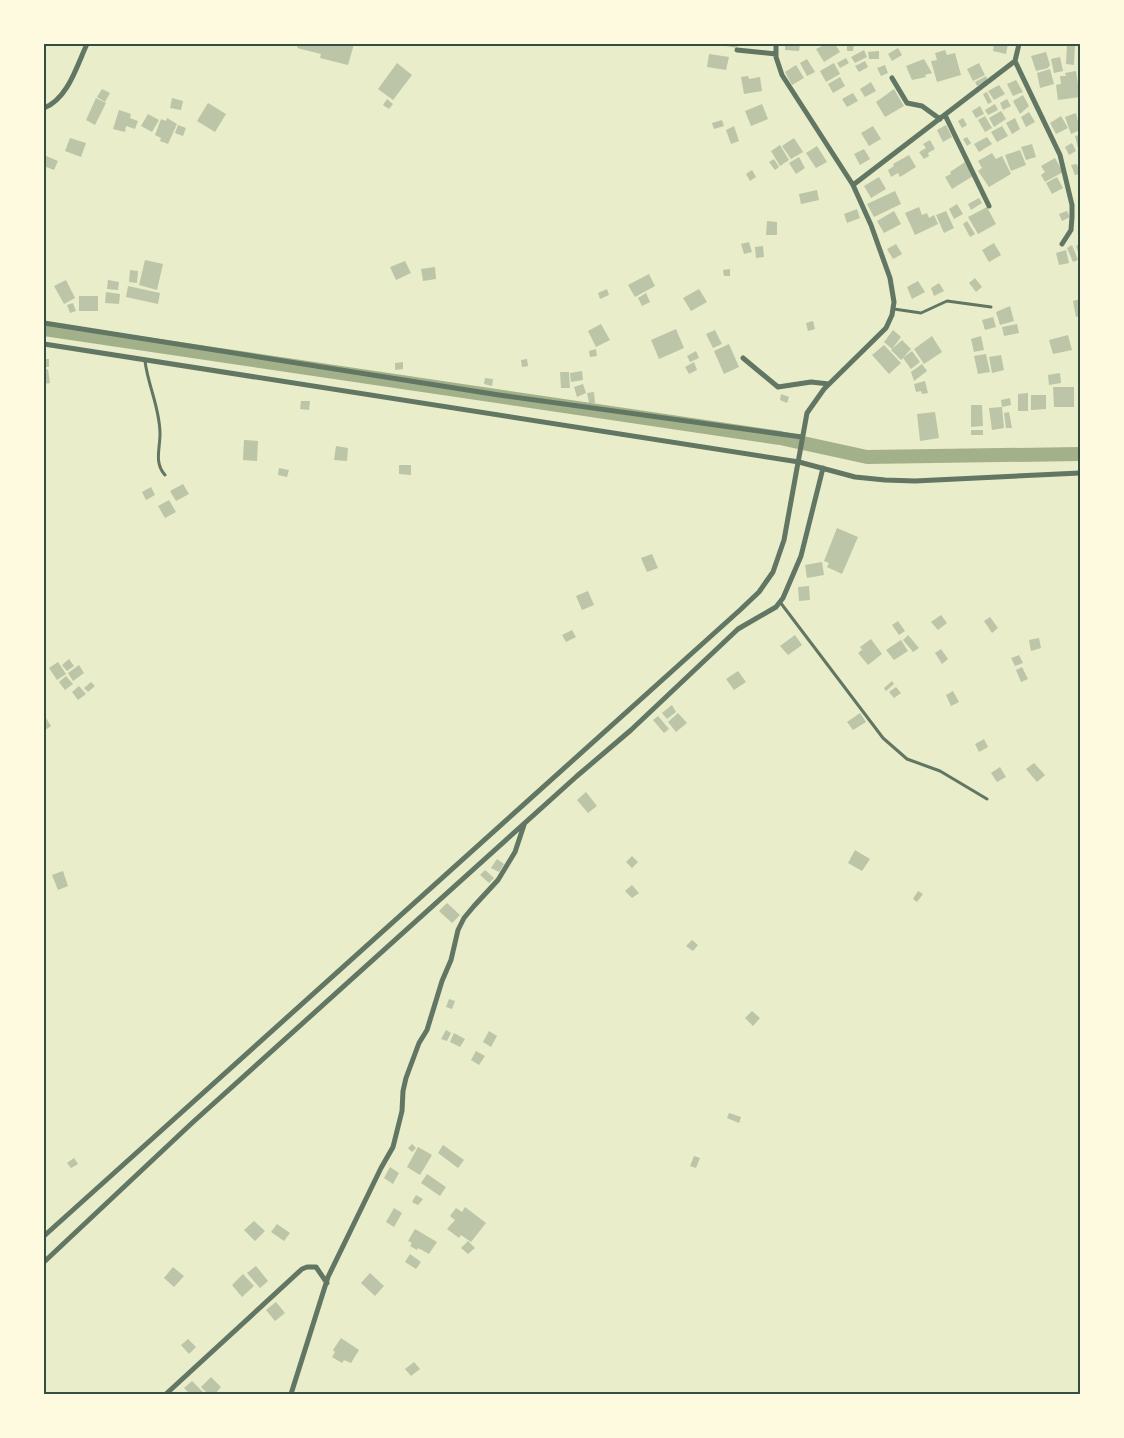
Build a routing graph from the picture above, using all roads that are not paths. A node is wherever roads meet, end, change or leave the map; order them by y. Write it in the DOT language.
graph roads {
  1 [pos="87,44"];
  2 [pos="776,44"];
  3 [pos="1019,44"];
  4 [pos="737,50"];
  5 [pos="776,54"];
  6 [pos="1015,61"];
  7 [pos="892,78"];
  8 [pos="44,108"];
  9 [pos="942,117"];
  10 [pos="853,185"];
  11 [pos="989,207"];
  12 [pos="1062,244"];
  13 [pos="991,308"];
  14 [pos="894,309"];
  15 [pos="44,323"];
  16 [pos="44,344"];
  17 [pos="743,358"];
  18 [pos="145,359"];
  19 [pos="829,384"];
  20 [pos="802,437"];
  21 [pos="799,460"];
  22 [pos="823,468"];
  23 [pos="1080,473"];
  24 [pos="165,475"];
  25 [pos="780,602"];
  26 [pos="987,798"];
  27 [pos="524,825"];
  28 [pos="44,1236"];
  29 [pos="44,1262"];
  30 [pos="327,1283"];
  31 [pos="166,1395"];
  32 [pos="291,1395"];
  1 -- 8 [label="street"];
  2 -- 5 [label="street"];
  3 -- 6 [label="street"];
  4 -- 5 [label="street"];
  5 -- 10 [label="street"];
  6 -- 9 [label="street"];
  6 -- 12 [label="street"];
  7 -- 9 [label="street"];
  9 -- 10 [label="street"];
  9 -- 11 [label="street"];
  10 -- 14 [label="street"];
  13 -- 14 [label="lane"];
  14 -- 19 [label="street"];
  15 -- 20 [label="street"];
  16 -- 18 [label="street"];
  17 -- 19 [label="street"];
  18 -- 21 [label="street"];
  18 -- 24 [label="lane"];
  19 -- 20 [label="street"];
  20 -- 21 [label="street"];
  21 -- 22 [label="street"];
  21 -- 28 [label="street"];
  22 -- 23 [label="street"];
  22 -- 25 [label="street"];
  25 -- 26 [label="lane"];
  25 -- 27 [label="street"];
  27 -- 29 [label="street"];
  27 -- 30 [label="street"];
  30 -- 31 [label="street"];
  30 -- 32 [label="street"];
}
